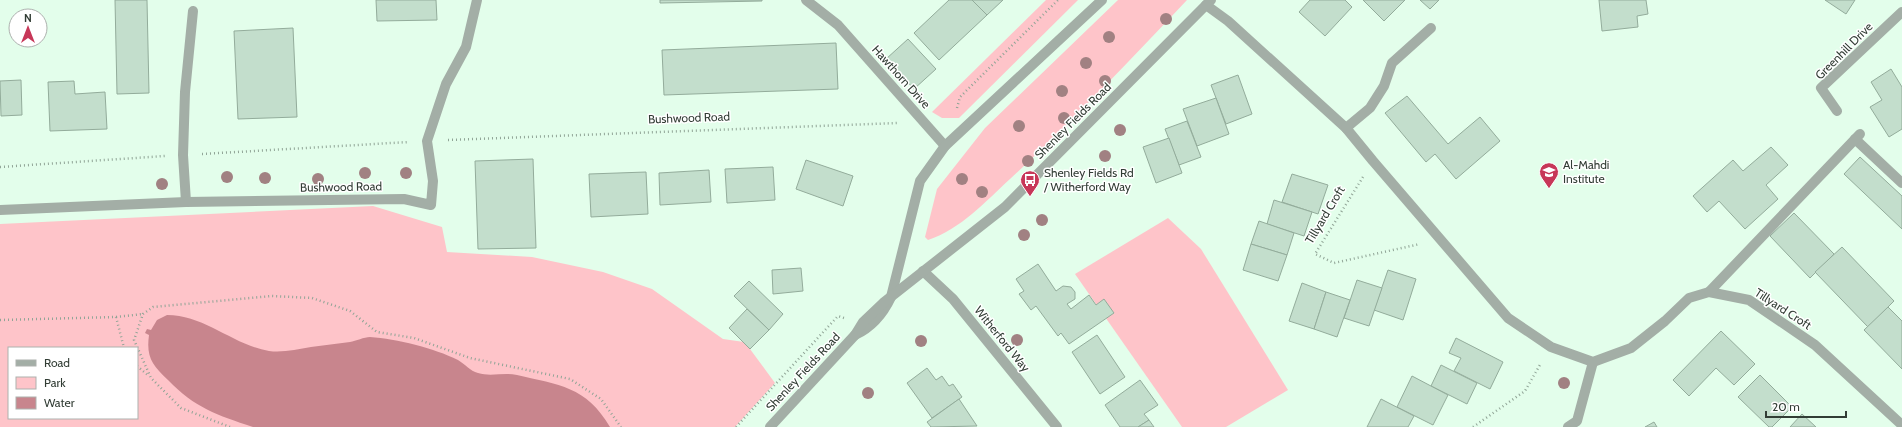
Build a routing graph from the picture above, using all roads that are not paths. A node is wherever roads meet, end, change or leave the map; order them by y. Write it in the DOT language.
graph roads {
  1 [pos="478,0"];
  2 [pos="806,0"];
  3 [pos="1102,0"];
  4 [pos="1208,3"];
  5 [pos="193,11"];
  6 [pos="1902,12"];
  7 [pos="1431,28"];
  8 [pos="1837,111"];
  9 [pos="1346,128"];
  10 [pos="945,146"];
  11 [pos="1902,183"];
  12 [pos="186,202"];
  13 [pos="0,210"];
  14 [pos="923,271"];
  15 [pos="1708,292"];
  16 [pos="891,297"];
  17 [pos="856,335"];
  18 [pos="1593,362"];
  19 [pos="1902,425"];
  20 [pos="770,427"];
  21 [pos="1057,427"];
  22 [pos="1568,427"];
  1 -- 12 [label="street, Bushwood Road"];
  2 -- 10 [label="street, Hawthorn Drive"];
  3 -- 10 [label="street, Shenley Fields Road"];
  4 -- 9 [label="street"];
  4 -- 14 [label="street, Shenley Fields Road"];
  5 -- 12 [label="street"];
  6 -- 8 [label="street, Greenhill Drive"];
  7 -- 9 [label="street"];
  9 -- 18 [label="street"];
  10 -- 16 [label="street, Shenley Fields Road"];
  11 -- 15 [label="street"];
  12 -- 13 [label="street, Bushwood Road"];
  14 -- 16 [label="street, Shenley Fields Road"];
  14 -- 21 [label="street, Witherford Way"];
  15 -- 18 [label="street, Tillyard Croft"];
  15 -- 19 [label="street, Tillyard Croft"];
  16 -- 17 [label="street, Shenley Fields Road"];
  16 -- 17 [label="street, Shenley Fields Road"];
  17 -- 20 [label="street, Shenley Fields Road"];
  18 -- 22 [label="street"];
}
